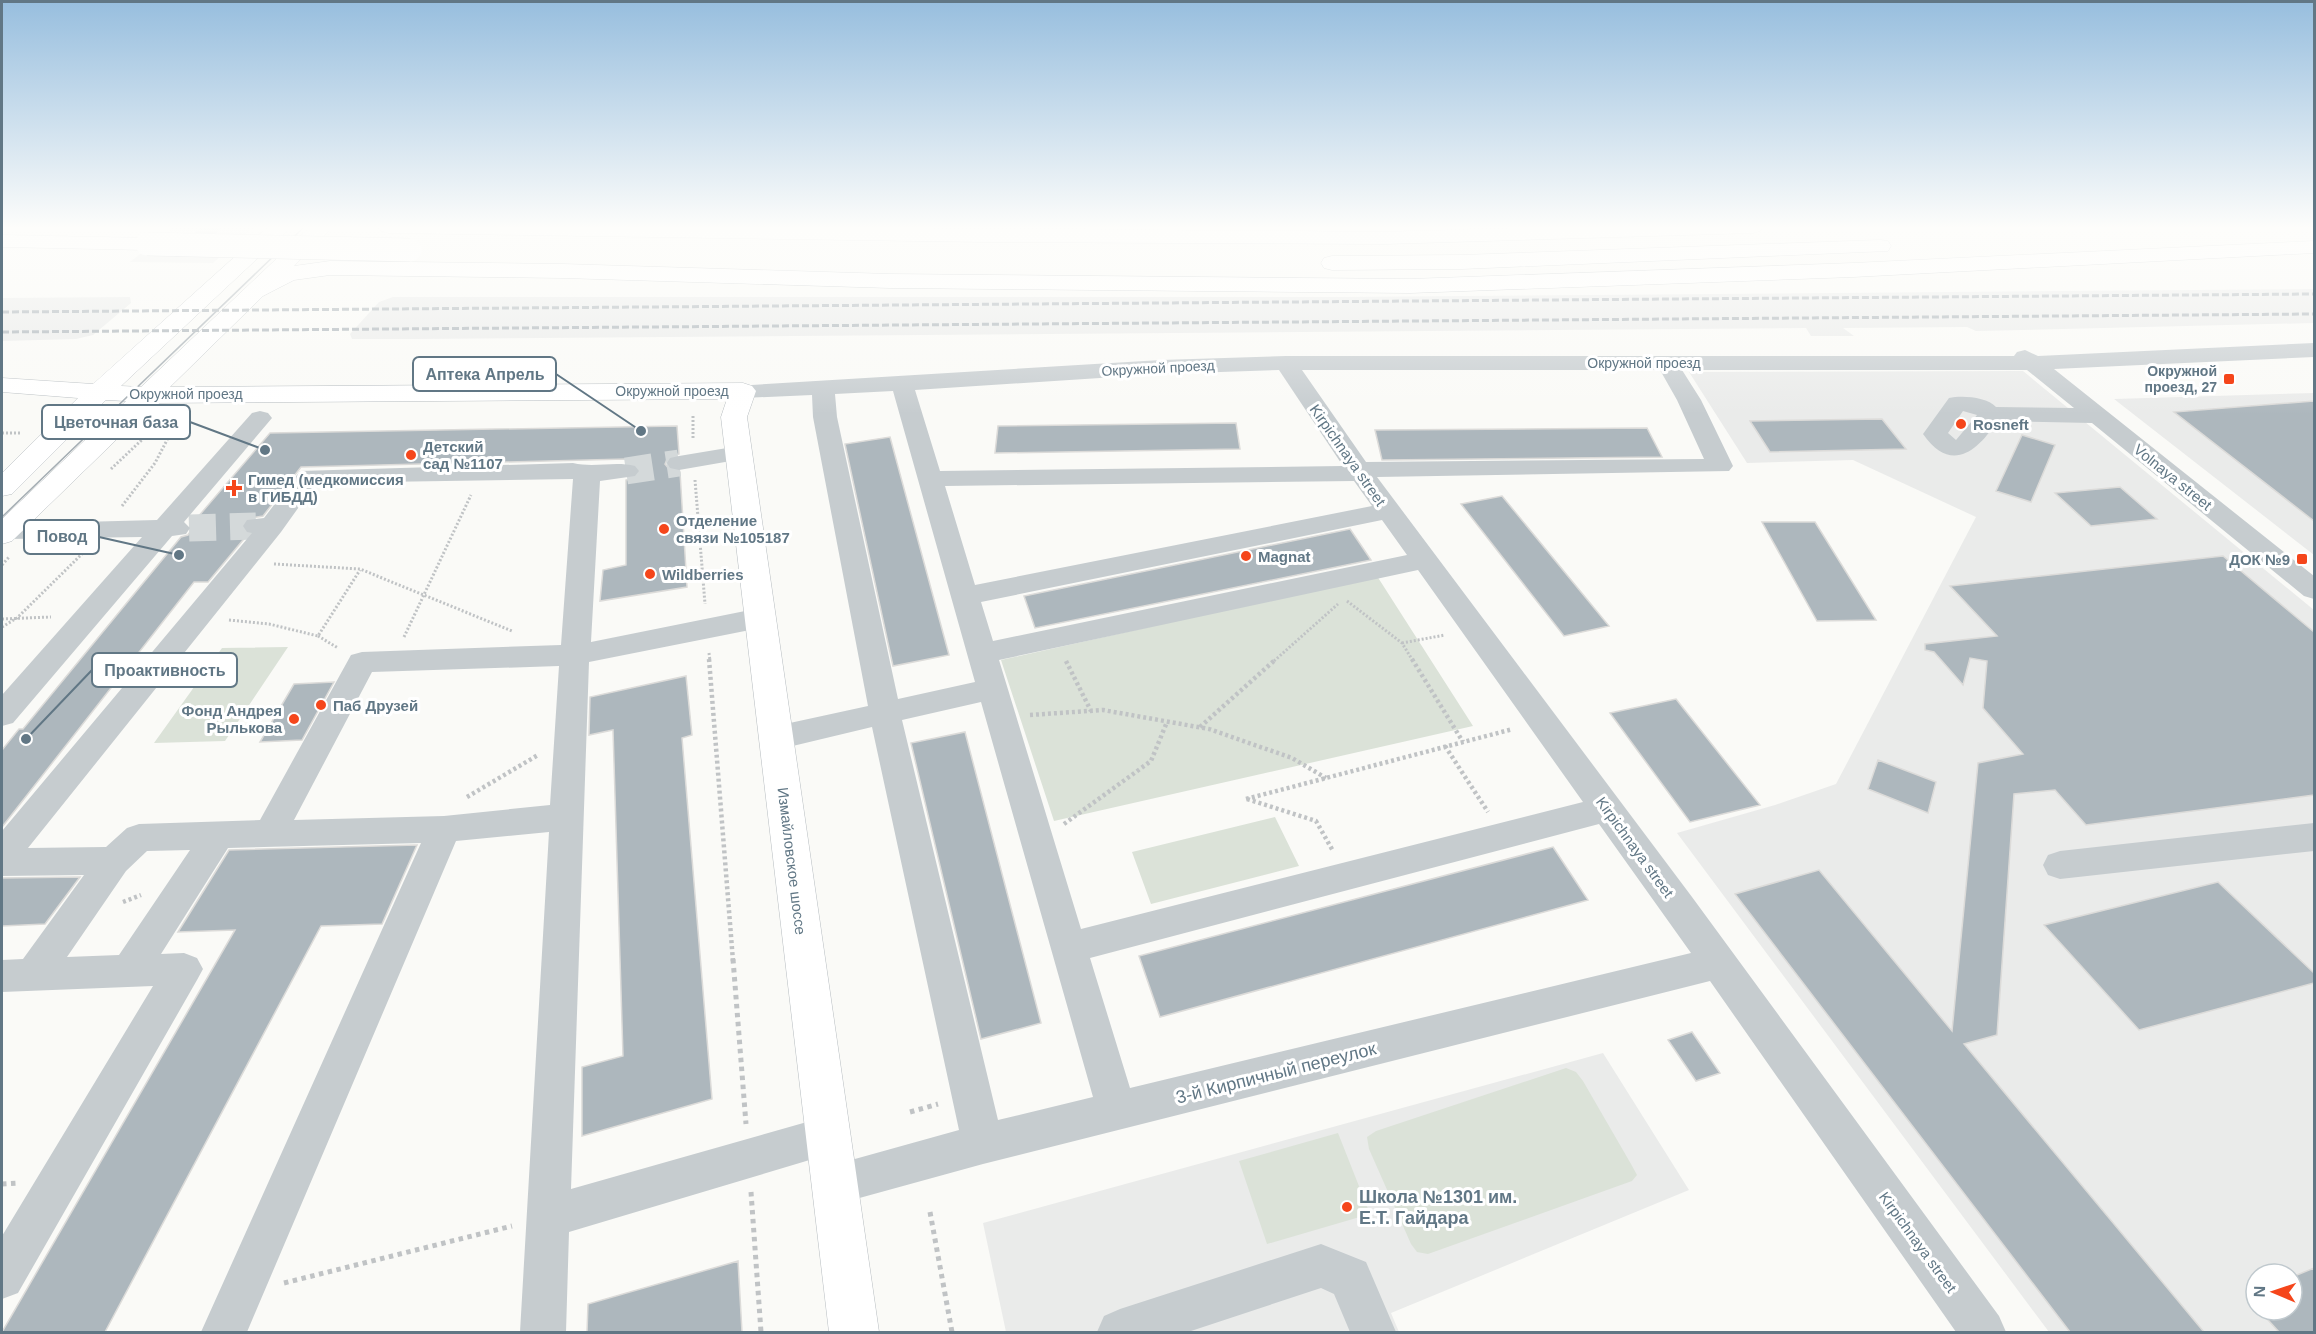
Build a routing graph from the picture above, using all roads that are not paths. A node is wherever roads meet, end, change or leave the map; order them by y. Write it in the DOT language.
graph roads {
  1 [pos="212,289"];
  2 [pos="257,289"];
  3 [pos="259,289"];
  4 [pos="254,292"];
  5 [pos="2314,350"];
  6 [pos="2027,359"];
  7 [pos="1286,363"];
  8 [pos="1667,363"];
  9 [pos="1894,364"];
  10 [pos="902,384"];
  11 [pos="2,385"];
  12 [pos="823,387"];
  13 [pos="743,391"];
  14 [pos="99,392"];
  15 [pos="146,395"];
  16 [pos="1957,402"];
  17 [pos="1989,414"];
  18 [pos="2097,416"];
  19 [pos="260,418"];
  20 [pos="739,453"];
  21 [pos="686,462"];
  22 [pos="626,471"];
  23 [pos="1360,472"];
  24 [pos="588,474"];
  25 [pos="930,480"];
  26 [pos="2,488"];
  27 [pos="1388,511"];
  28 [pos="176,528"];
  29 [pos="4,533"];
  30 [pos="1425,560"];
  31 [pos="2314,590"];
  32 [pos="964,596"];
  33 [pos="760,618"];
  34 [pos="981,654"];
  35 [pos="574,655"];
  36 [pos="996,703"];
  37 [pos="885,713"];
  38 [pos="2,715"];
  39 [pos="776,738"];
  40 [pos="1607,809"];
  41 [pos="453,814"];
  42 [pos="566,817"];
  43 [pos="270,833"];
  44 [pos="218,835"];
  45 [pos="2314,837"];
  46 [pos="2,855"];
  47 [pos="114,861"];
  48 [pos="2,862"];
  49 [pos="2060,866"];
  50 [pos="1068,948"];
  51 [pos="1717,963"];
  52 [pos="129,971"];
  53 [pos="18,975"];
  54 [pos="1117,1111"];
  55 [pos="828,1136"];
  56 [pos="983,1144"];
  57 [pos="834,1184"];
  58 [pos="548,1217"];
  59 [pos="2,1277"];
  60 [pos="224,1332"];
  61 [pos="543,1332"];
  62 [pos="854,1332"];
  63 [pos="1120,1332"];
  64 [pos="1373,1332"];
  65 [pos="1983,1332"];
  1 -- 14 [label="main road"];
  2 -- 4 [label="main road"];
  3 -- 4 [label="main road"];
  4 -- 15 [label="main road"];
  5 -- 6 [label="street, Окружной проезд"];
  6 -- 9 [label="street, Окружной проезд"];
  6 -- 18 [label="street, Volnaya street"];
  7 -- 8 [label="street, Окружной проезд"];
  7 -- 10 [label="street, Окружной проезд"];
  7 -- 23 [label="street, Kirpichnaya street"];
  8 -- 9 [label="street, Окружной проезд"];
  8 -- 23 [label="street"];
  9 -- 16 [label="street"];
  10 -- 12 [label="street, Окружной проезд"];
  10 -- 25 [label="street"];
  11 -- 14 [label="main road, Окружной проезд"];
  12 -- 13 [label="street, Окружной проезд"];
  12 -- 37 [label="street"];
  13 -- 15 [label="main road, Окружной проезд"];
  13 -- 20 [label="main road, Измайловское шоссе"];
  14 -- 15 [label="main road, Окружной проезд"];
  14 -- 26 [label="main road"];
  15 -- 29 [label="main road"];
  16 -- 17 [label="street"];
  16 -- 17 [label="street"];
  17 -- 18 [label="street"];
  18 -- 31 [label="street, Volnaya street"];
  19 -- 28 [label="street"];
  20 -- 21 [label="street"];
  20 -- 33 [label="main road, Измайловское шоссе"];
  22 -- 24 [label="street"];
  23 -- 25 [label="street"];
  23 -- 27 [label="street, Kirpichnaya street"];
  24 -- 35 [label="street"];
  24 -- 46 [label="street"];
  25 -- 32 [label="street"];
  27 -- 30 [label="street, Kirpichnaya street"];
  27 -- 32 [label="street"];
  28 -- 29 [label="street"];
  28 -- 38 [label="street"];
  30 -- 34 [label="street"];
  30 -- 40 [label="street, Kirpichnaya street"];
  32 -- 34 [label="street"];
  33 -- 35 [label="street"];
  33 -- 39 [label="main road, Измайловское шоссе"];
  34 -- 36 [label="street"];
  35 -- 42 [label="street"];
  35 -- 43 [label="street"];
  36 -- 37 [label="street"];
  36 -- 50 [label="street"];
  37 -- 39 [label="street"];
  37 -- 56 [label="street"];
  39 -- 55 [label="main road, Измайловское шоссе"];
  40 -- 50 [label="street"];
  40 -- 51 [label="street, Kirpichnaya street"];
  41 -- 42 [label="street"];
  41 -- 43 [label="street"];
  41 -- 60 [label="street"];
  42 -- 58 [label="street"];
  43 -- 44 [label="street"];
  44 -- 47 [label="street"];
  44 -- 52 [label="street"];
  45 -- 49 [label="street"];
  47 -- 48 [label="street"];
  47 -- 53 [label="street"];
  50 -- 54 [label="street"];
  51 -- 54 [label="street, 3-й Кирпичный переулок"];
  51 -- 65 [label="street, Kirpichnaya street"];
  52 -- 53 [label="street"];
  52 -- 59 [label="street"];
  54 -- 56 [label="street, 3-й Кирпичный переулок"];
  55 -- 57 [label="main road, Измайловское шоссе"];
  55 -- 58 [label="street"];
  56 -- 57 [label="street, 3-й Кирпичный переулок"];
  57 -- 62 [label="main road, Измайловское шоссе"];
  58 -- 61 [label="street"];
  63 -- 64 [label="street"];
}
